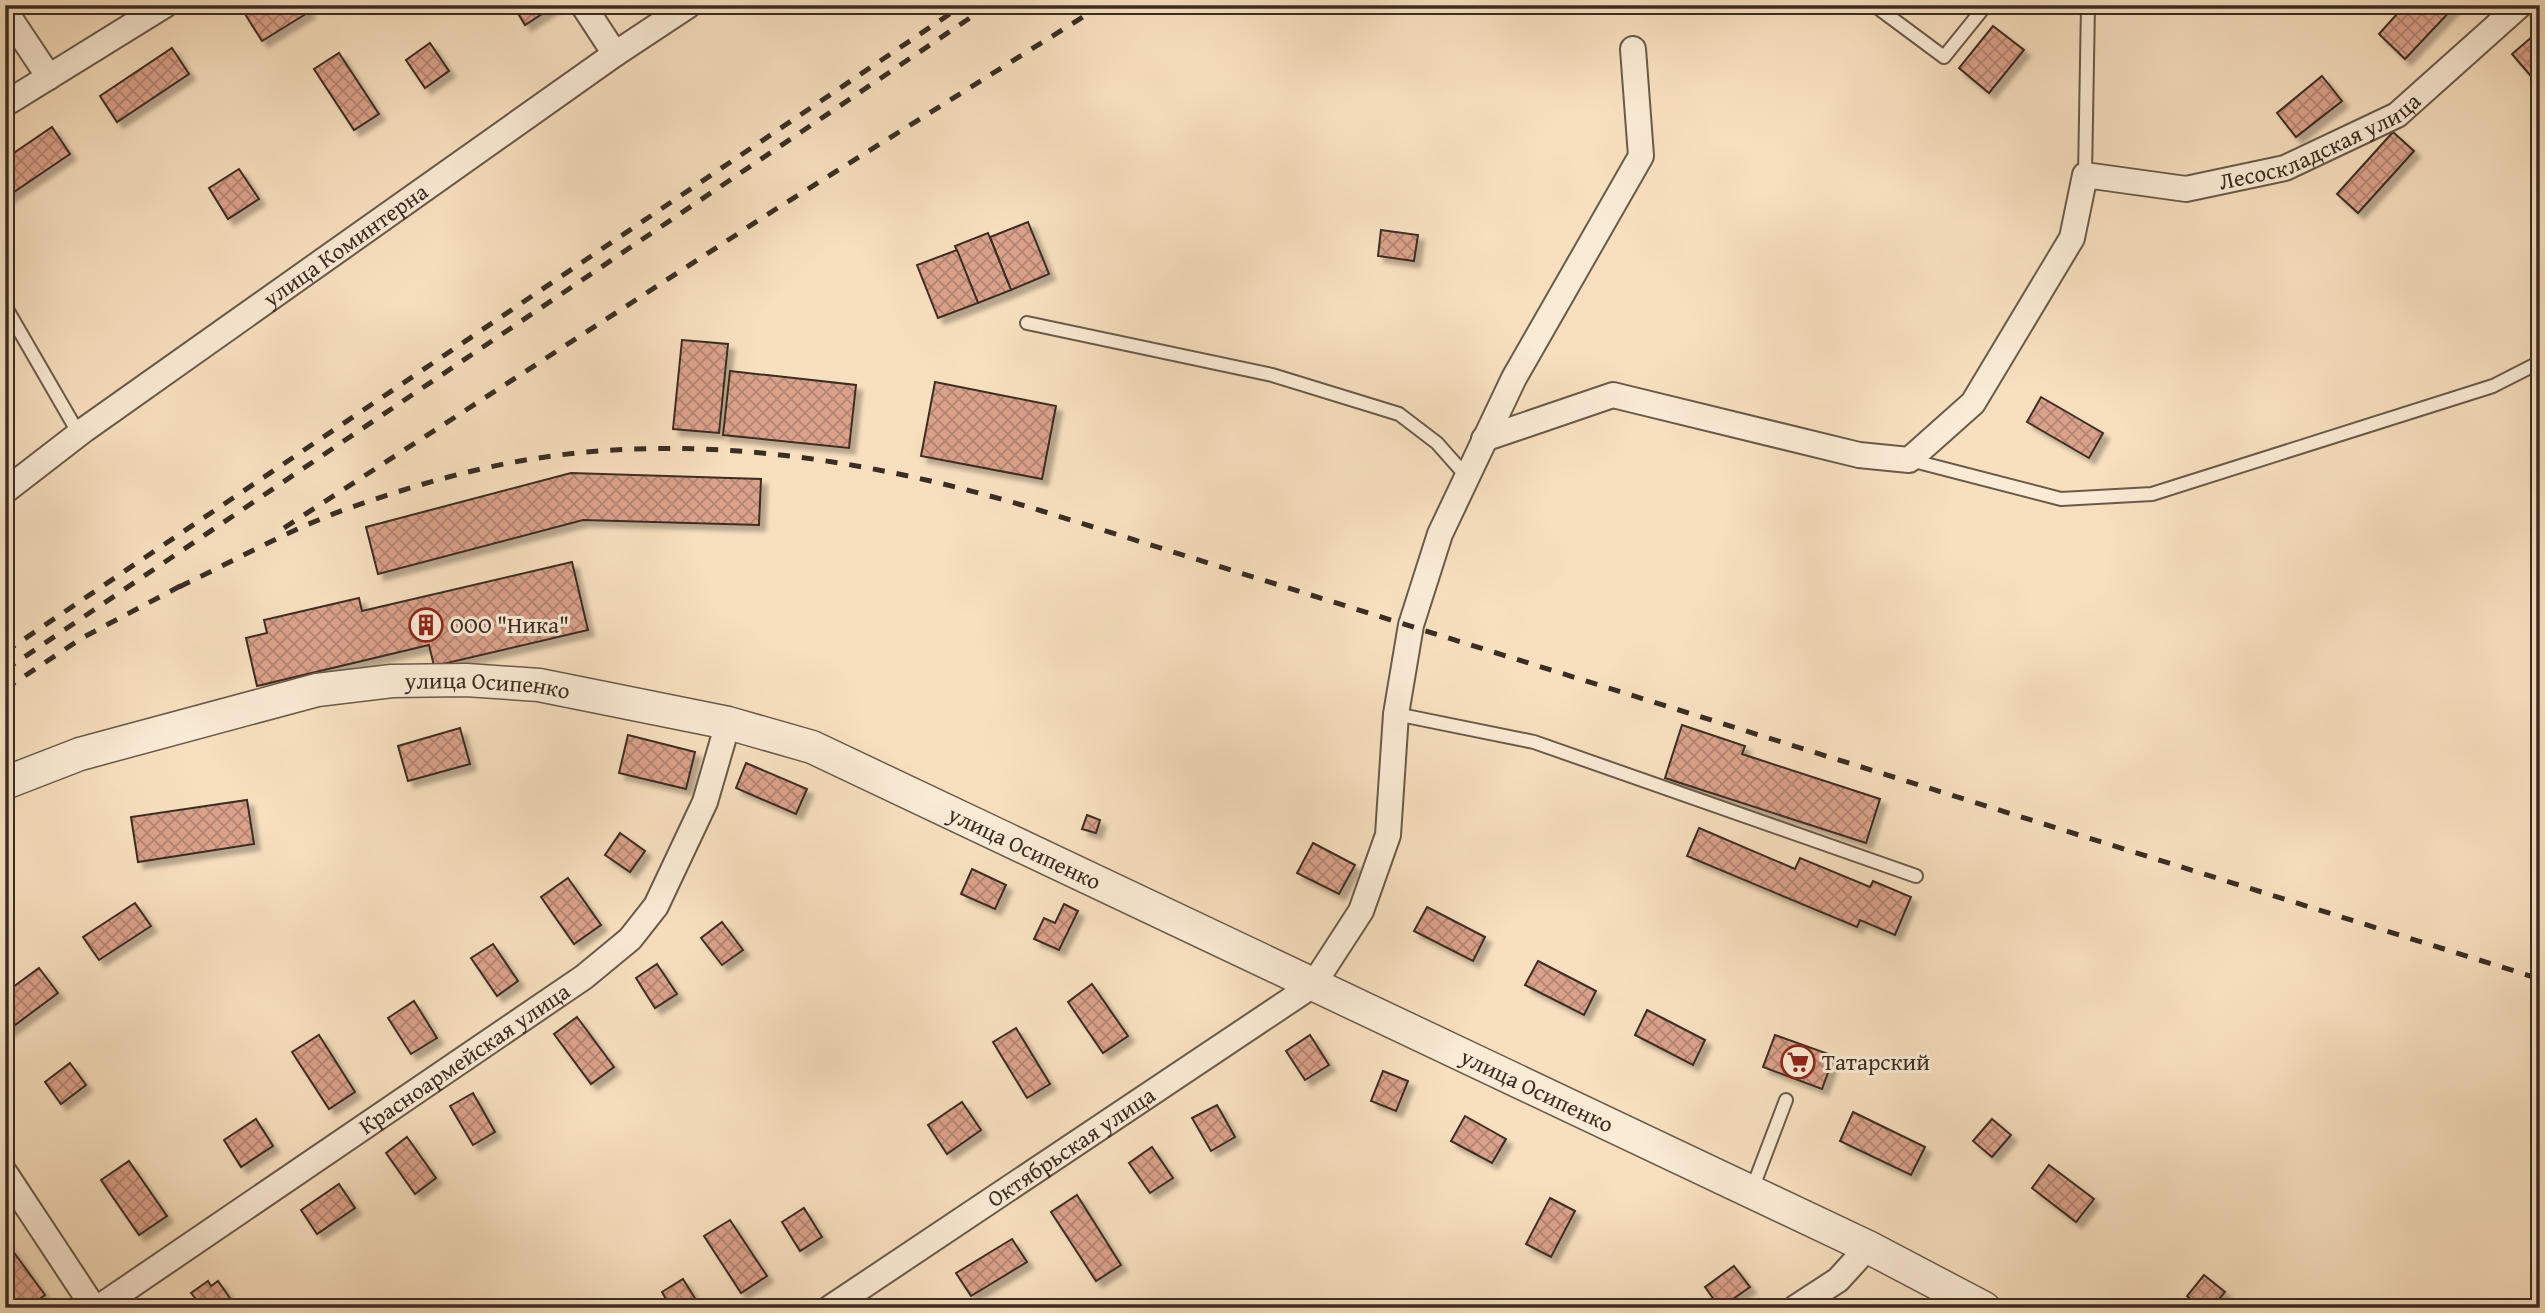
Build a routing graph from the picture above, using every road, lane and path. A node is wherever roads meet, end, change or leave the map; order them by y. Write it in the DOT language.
graph roads {
  1 [pos="165,5"];
  2 [pos="583,5"];
  3 [pos="689,5"];
  4 [pos="1874,5"];
  5 [pos="1986,5"];
  6 [pos="2520,5"];
  7 [pos="2086,7"];
  8 [pos="5,11"];
  9 [pos="1633,48"];
  10 [pos="615,54"];
  11 [pos="49,77"];
  12 [pos="5,104"];
  13 [pos="2085,175"];
  14 [pos="5,306"];
  15 [pos="1027,323"];
  16 [pos="2540,362"];
  17 [pos="79,434"];
  18 [pos="1484,439"];
  19 [pos="1909,460"];
  20 [pos="1468,478"];
  21 [pos="5,491"];
  22 [pos="1396,715"];
  23 [pos="728,723"];
  24 [pos="5,783"];
  25 [pos="1916,877"];
  26 [pos="1313,985"];
  27 [pos="1786,1100"];
  28 [pos="5,1173"];
  29 [pos="1751,1192"];
  30 [pos="1868,1247"];
  31 [pos="96,1308"];
  32 [pos="830,1308"];
  33 [pos="1795,1308"];
  34 [pos="1984,1308"];
  1 -- 11 [label="street"];
  2 -- 10 [label="street"];
  3 -- 10 [label="street, улица Коминтерна"];
  4 -- 5 [label="lane"];
  6 -- 13 [label="street, Лесоскладская улица"];
  7 -- 13 [label="lane"];
  8 -- 11 [label="street"];
  9 -- 18 [label="street"];
  10 -- 17 [label="street, улица Коминтерна"];
  11 -- 12 [label="street"];
  13 -- 19 [label="street"];
  14 -- 17 [label="lane"];
  15 -- 20 [label="lane"];
  16 -- 19 [label="lane"];
  17 -- 21 [label="street, улица Коминтерна"];
  18 -- 19 [label="street"];
  18 -- 20 [label="street"];
  20 -- 22 [label="street"];
  22 -- 25 [label="lane"];
  22 -- 26 [label="street"];
  23 -- 24 [label="street, улица Осипенко"];
  23 -- 26 [label="street, улица Осипенко"];
  23 -- 31 [label="street, Красноармейская улица"];
  26 -- 29 [label="street, улица Осипенко"];
  26 -- 32 [label="street, Октябрьская улица"];
  27 -- 29 [label="lane"];
  28 -- 31 [label="street"];
  29 -- 30 [label="street, улица Осипенко"];
  30 -- 33 [label="street"];
  30 -- 34 [label="street, улица Осипенко"];
}
